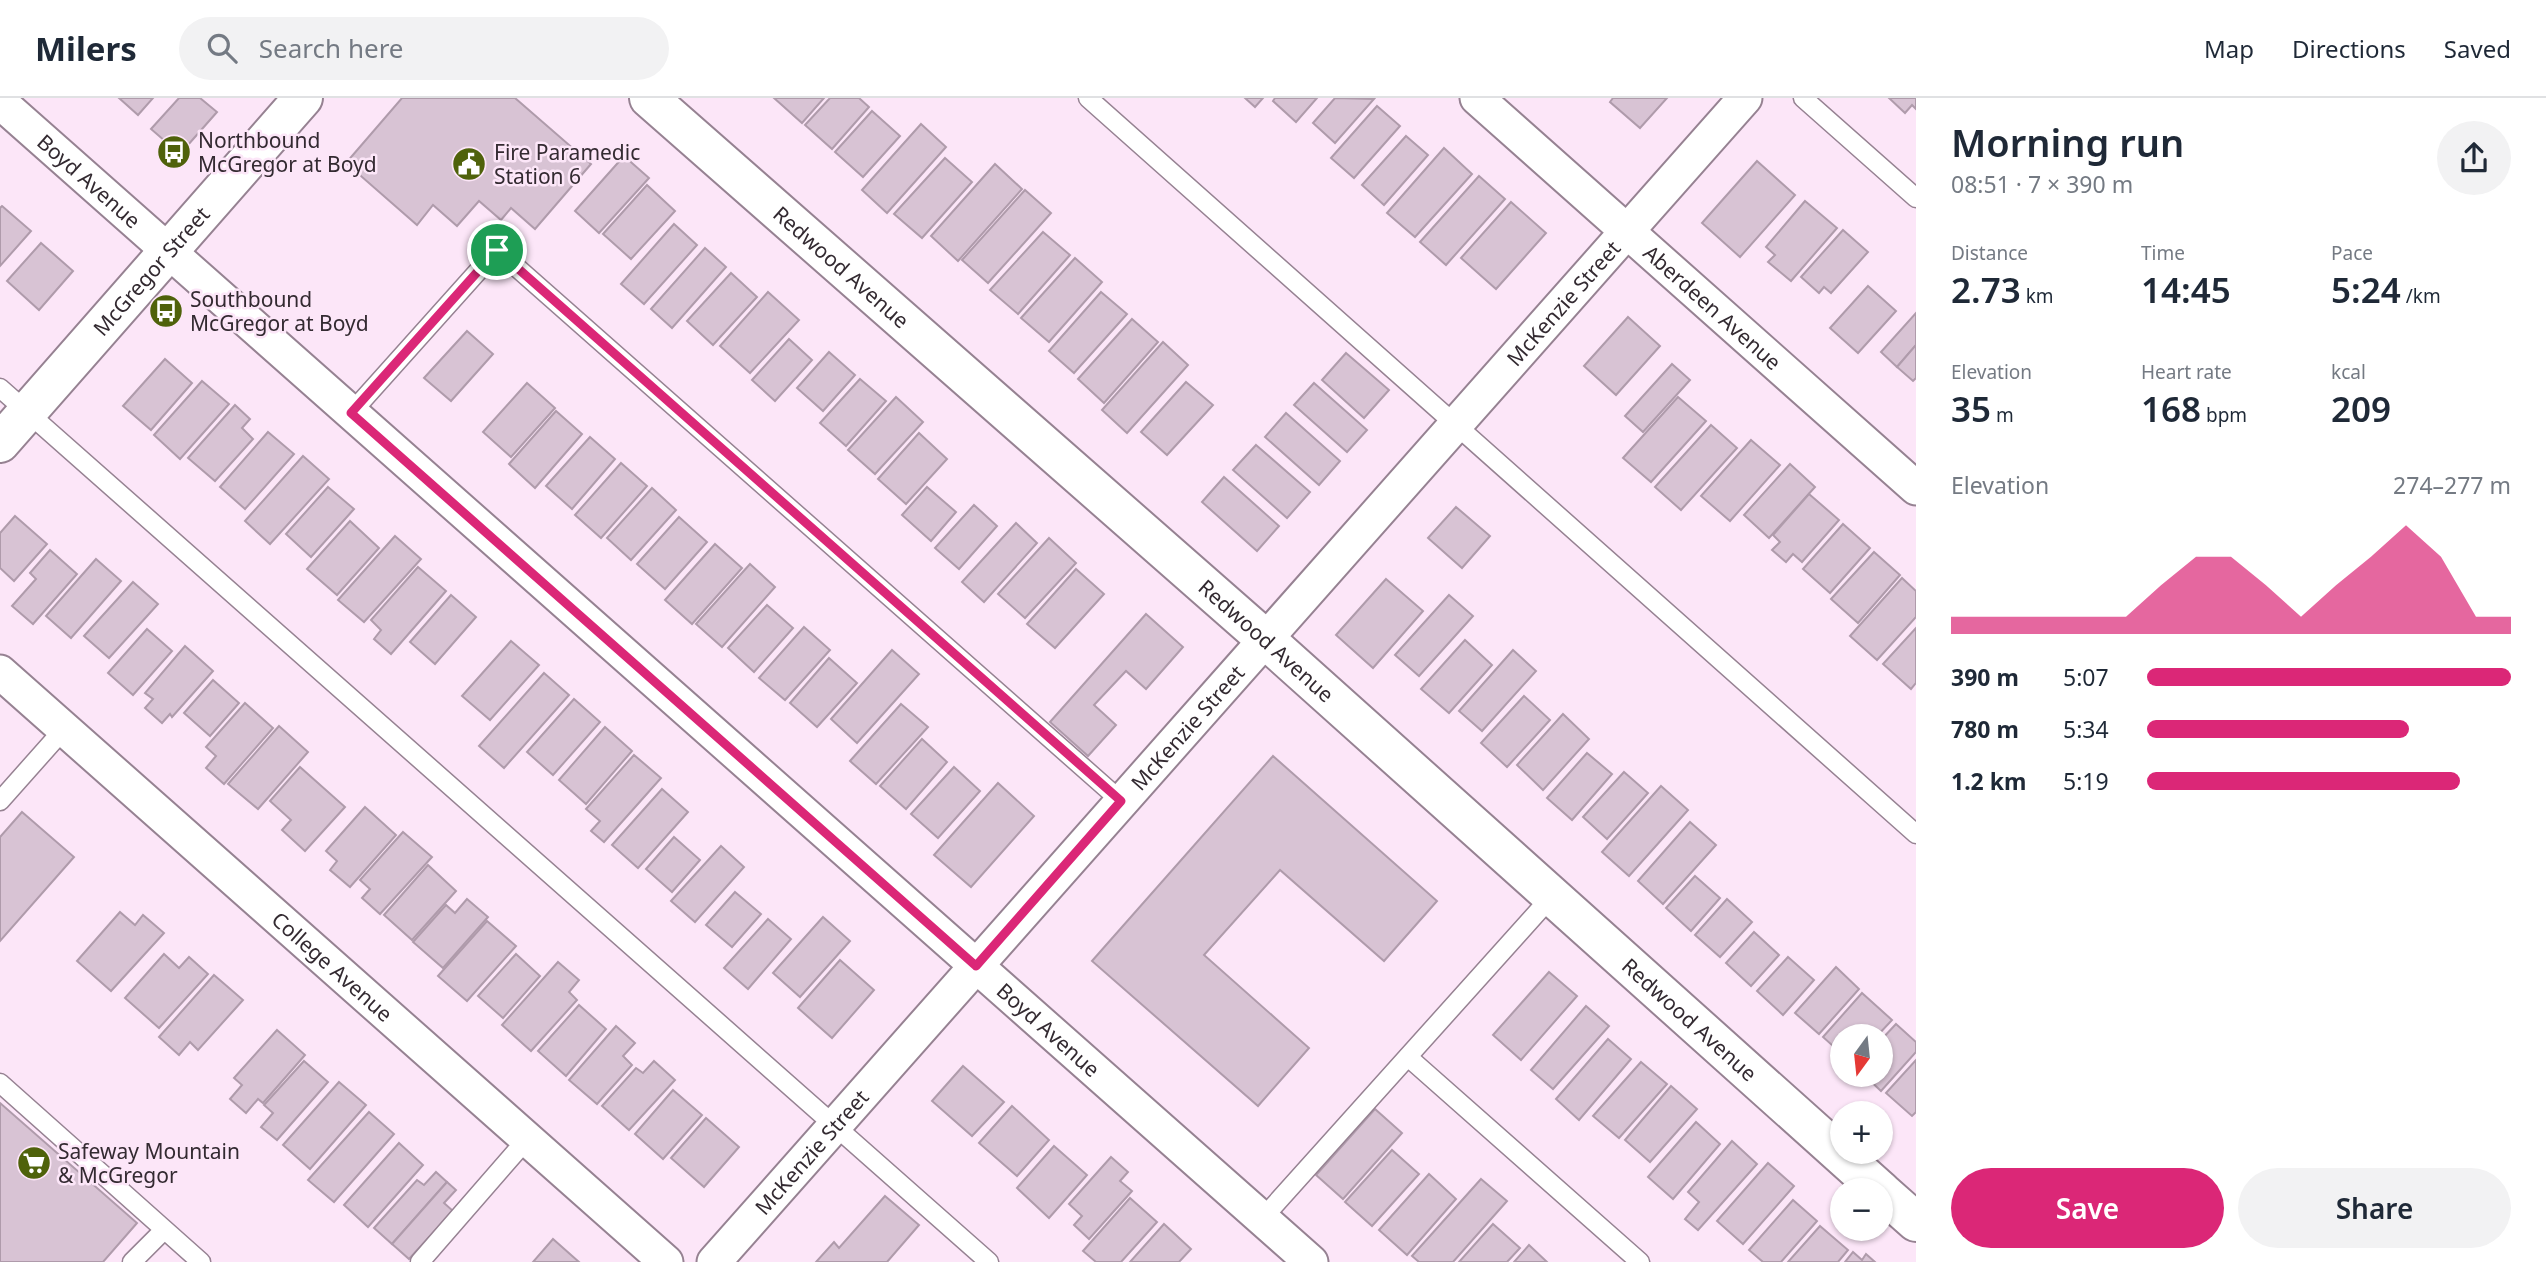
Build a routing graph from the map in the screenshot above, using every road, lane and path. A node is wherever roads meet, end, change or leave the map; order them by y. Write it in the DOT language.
graph roads {
  1 [pos="303,98"];
  2 [pos="649,98"];
  3 [pos="1088,98"];
  4 [pos="1477,98"];
  5 [pos="1745,98"];
  6 [pos="1803,98"];
  7 [pos="0,102"];
  8 [pos="1916,198"];
  9 [pos="1627,231"];
  10 [pos="169,251"];
  11 [pos="14,400"];
  12 [pos="351,413"];
  13 [pos="1455,425"];
  14 [pos="0,443"];
  15 [pos="1916,488"];
  16 [pos="1264,638"];
  17 [pos="0,672"];
  18 [pos="64,729"];
  19 [pos="0,801"];
  20 [pos="1121,801"];
  21 [pos="1916,834"];
  22 [pos="1552,896"];
  23 [pos="976,966"];
  24 [pos="1408,1057"];
  25 [pos="0,1083"];
  26 [pos="835,1126"];
  27 [pos="527,1139"];
  28 [pos="1868,1178"];
  29 [pos="1893,1201"];
  30 [pos="1262,1219"];
  31 [pos="1916,1222"];
  32 [pos="164,1230"];
  33 [pos="132,1262"];
  34 [pos="201,1262"];
  35 [pos="420,1262"];
  36 [pos="666,1262"];
  37 [pos="714,1262"];
  38 [pos="989,1262"];
  39 [pos="1311,1262"];
  40 [pos="1640,1262"];
  1 -- 10 [label="street, McGregor Street"];
  2 -- 16 [label="street, Redwood Avenue"];
  3 -- 13 [label="lane"];
  4 -- 9 [label="street, Aberdeen Avenue"];
  5 -- 9 [label="street, McKenzie Street"];
  6 -- 8 [label="lane"];
  7 -- 10 [label="street, Boyd Avenue"];
  9 -- 13 [label="street, McKenzie Street"];
  9 -- 15 [label="street, Aberdeen Avenue"];
  10 -- 11 [label="street, McGregor Street"];
  10 -- 12 [label="street, Boyd Avenue"];
  11 -- 14 [label="street, McGregor Street"];
  11 -- 26 [label="lane"];
  12 -- 20 [label="lane"];
  12 -- 23 [label="street, Boyd Avenue"];
  13 -- 16 [label="street, McKenzie Street"];
  13 -- 21 [label="lane"];
  16 -- 20 [label="street, McKenzie Street"];
  16 -- 22 [label="street, Redwood Avenue"];
  17 -- 18 [label="street, College Avenue"];
  18 -- 19 [label="lane"];
  18 -- 27 [label="street, College Avenue"];
  20 -- 23 [label="street, McKenzie Street"];
  22 -- 24 [label="lane"];
  22 -- 28 [label="street, Redwood Avenue"];
  23 -- 26 [label="street, McKenzie Street"];
  23 -- 30 [label="street, Boyd Avenue"];
  24 -- 30 [label="lane"];
  24 -- 40 [label="lane"];
  25 -- 32 [label="lane"];
  26 -- 37 [label="street, McKenzie Street"];
  26 -- 38 [label="lane"];
  27 -- 35 [label="lane"];
  27 -- 36 [label="street, College Avenue"];
  29 -- 31 [label="street, Redwood Avenue"];
  30 -- 39 [label="street, Boyd Avenue"];
  32 -- 33 [label="lane"];
  32 -- 34 [label="lane"];
}
